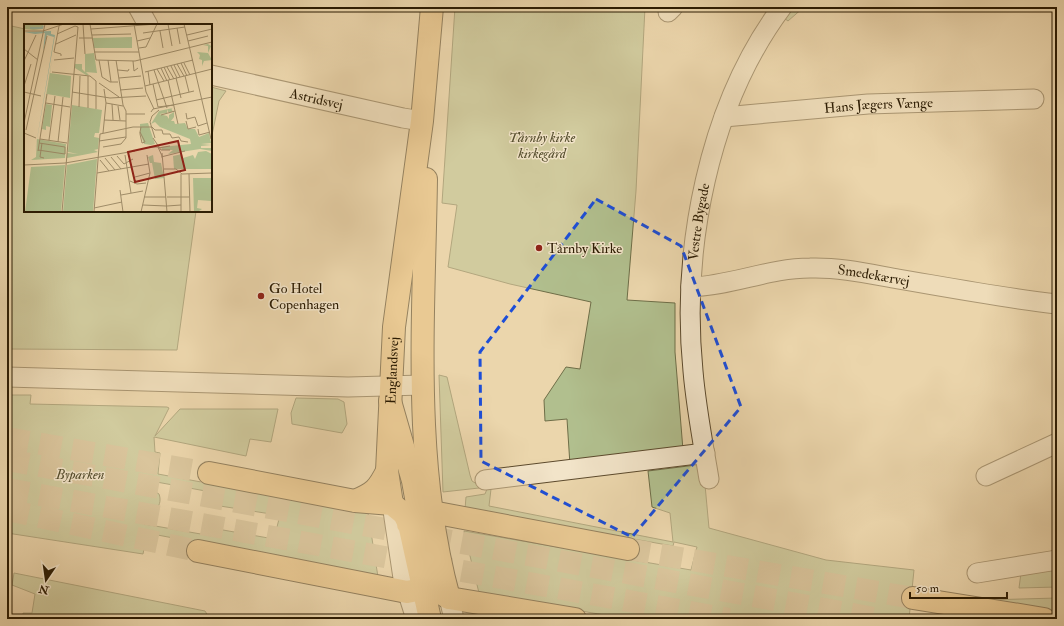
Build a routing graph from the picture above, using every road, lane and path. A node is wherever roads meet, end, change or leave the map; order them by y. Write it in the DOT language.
graph roads {
  1 [pos="138,7"];
  2 [pos="432,7"];
  3 [pos="776,10"];
  4 [pos="147,24"];
  5 [pos="212,75"];
  6 [pos="1034,99"];
  7 [pos="724,117"];
  8 [pos="422,121"];
  9 [pos="691,287"];
  10 [pos="1057,304"];
  11 [pos="7,377"];
  12 [pos="423,385"];
  13 [pos="390,394"];
  14 [pos="1057,443"];
  15 [pos="705,453"];
  16 [pos="387,471"];
  17 [pos="210,473"];
  18 [pos="986,476"];
  19 [pos="709,479"];
  20 [pos="485,480"];
  21 [pos="355,501"];
  22 [pos="392,504"];
  23 [pos="414,523"];
  24 [pos="628,549"];
  25 [pos="198,551"];
  26 [pos="1057,560"];
  27 [pos="976,573"];
  28 [pos="425,584"];
  29 [pos="449,598"];
  30 [pos="913,598"];
  31 [pos="486,604"];
  32 [pos="416,619"];
  33 [pos="430,619"];
  34 [pos="454,619"];
  35 [pos="461,619"];
  36 [pos="575,619"];
  37 [pos="1044,619"];
  1 -- 4 [label="street"];
  2 -- 8 [label="main road, Englandsvej"];
  3 -- 7 [label="street, Vestre Bygade"];
  5 -- 8 [label="street, Astridsvej"];
  6 -- 7 [label="street, Hans Jægers Vænge"];
  7 -- 9 [label="street, Vestre Bygade"];
  8 -- 12 [label="main road, Englandsvej"];
  8 -- 13 [label="main road, Englandsvej"];
  9 -- 10 [label="street, Smedekærvej"];
  9 -- 15 [label="street, Vestre Bygade"];
  11 -- 13 [label="street"];
  12 -- 13 [label="street"];
  12 -- 23 [label="main road, Englandsvej"];
  13 -- 16 [label="main road, Englandsvej"];
  13 -- 23 [label="main road"];
  14 -- 18 [label="street"];
  15 -- 19 [label="street, Vestre Bygade"];
  15 -- 20 [label="street"];
  16 -- 21 [label="main road"];
  16 -- 22 [label="main road, Englandsvej"];
  17 -- 21 [label="main road"];
  21 -- 22 [label="main road"];
  22 -- 23 [label="main road"];
  23 -- 24 [label="main road"];
  23 -- 28 [label="main road"];
  25 -- 28 [label="main road"];
  26 -- 27 [label="street"];
  28 -- 29 [label="main road"];
  28 -- 32 [label="street"];
  28 -- 33 [label="main road"];
  29 -- 31 [label="main road"];
  29 -- 34 [label="street"];
  30 -- 37 [label="main road"];
  31 -- 35 [label="main road"];
  31 -- 36 [label="main road"];
}
